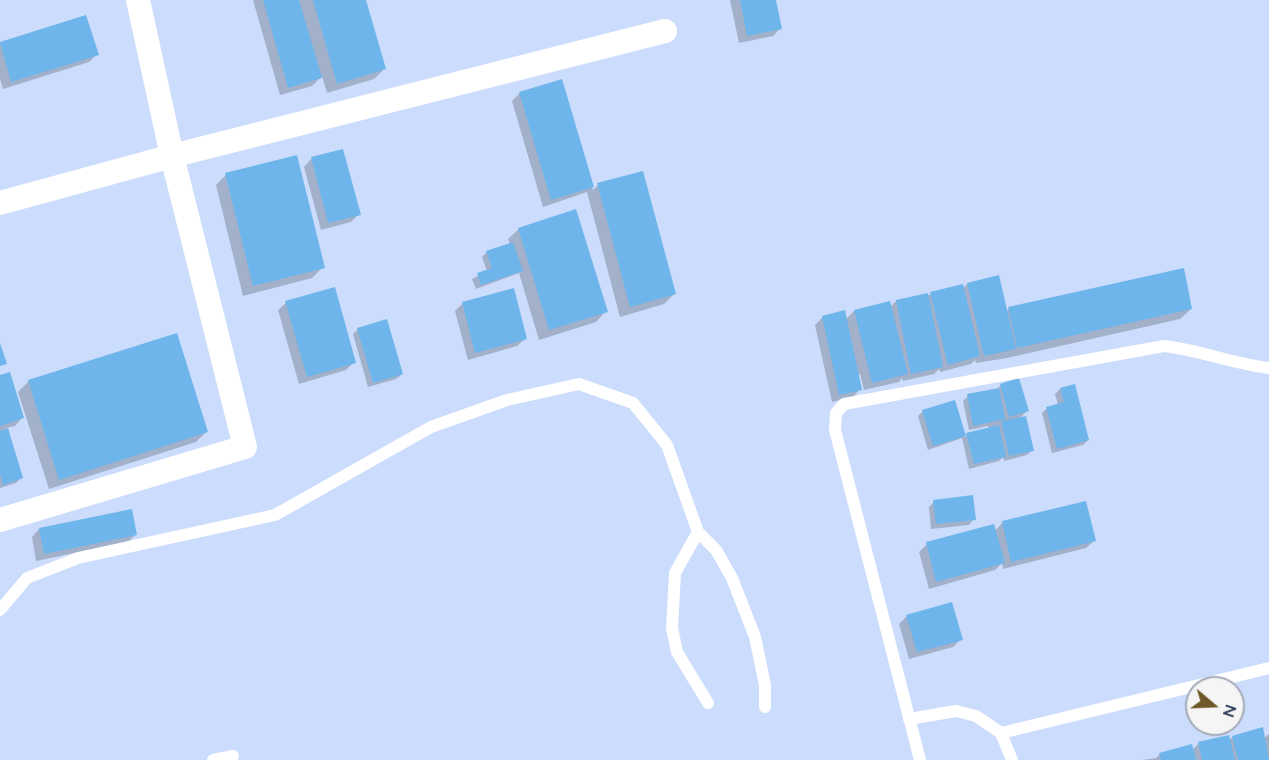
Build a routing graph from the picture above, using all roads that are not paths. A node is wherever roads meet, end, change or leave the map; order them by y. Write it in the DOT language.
graph roads {
  1 [pos="138,0"];
  2 [pos="665,31"];
  3 [pos="172,156"];
  4 [pos="0,203"];
  5 [pos="1269,368"];
  6 [pos="0,520"];
  7 [pos="698,532"];
  8 [pos="0,610"];
  9 [pos="1269,668"];
  10 [pos="708,703"];
  11 [pos="765,707"];
  12 [pos="909,719"];
  13 [pos="1001,733"];
  14 [pos="233,756"];
  15 [pos="213,760"];
  16 [pos="920,760"];
  17 [pos="1012,760"];
  1 -- 3 [label="street"];
  2 -- 3 [label="street"];
  3 -- 4 [label="street"];
  3 -- 6 [label="street"];
  5 -- 12 [label="lane"];
  7 -- 8 [label="lane"];
  7 -- 10 [label="lane"];
  7 -- 11 [label="lane"];
  9 -- 13 [label="lane"];
  12 -- 13 [label="lane"];
  12 -- 16 [label="lane"];
  13 -- 17 [label="lane"];
  14 -- 15 [label="lane"];
}
